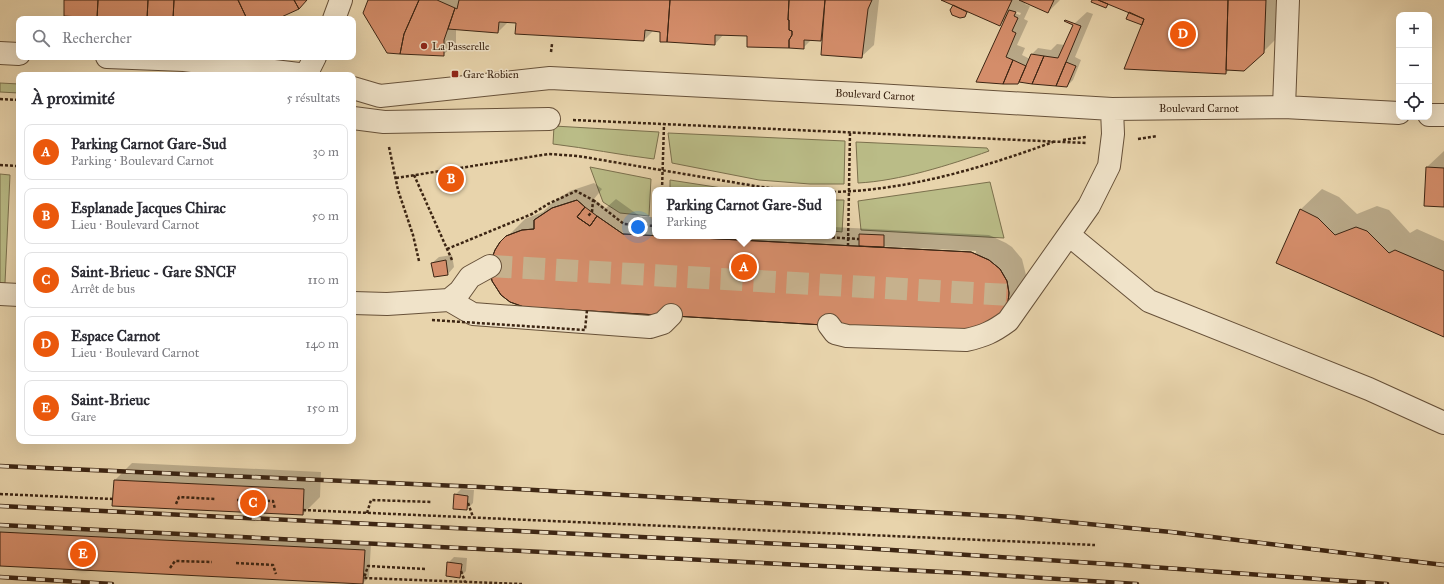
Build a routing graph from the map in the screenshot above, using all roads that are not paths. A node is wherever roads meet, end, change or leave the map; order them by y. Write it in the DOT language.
graph roads {
  1 [pos="1288,0"];
  2 [pos="0,53"];
  3 [pos="16,54"];
  4 [pos="184,60"];
  5 [pos="314,60"];
  6 [pos="282,72"];
  7 [pos="308,72"];
  8 [pos="356,89"];
  9 [pos="1284,107"];
  10 [pos="1112,109"];
  11 [pos="1396,113"];
  12 [pos="1432,115"];
  13 [pos="1444,115"];
  14 [pos="356,118"];
  15 [pos="549,119"];
  16 [pos="1069,234"];
  17 [pos="490,266"];
  18 [pos="0,294"];
  19 [pos="16,294"];
  20 [pos="449,300"];
  21 [pos="356,303"];
  22 [pos="671,315"];
  23 [pos="829,325"];
  24 [pos="1444,423"];
  1 -- 9 [label="street"];
  2 -- 3 [label="street"];
  4 -- 6 [label="street"];
  5 -- 7 [label="street"];
  8 -- 10 [label="street, Boulevard Carnot"];
  9 -- 10 [label="street, Boulevard Carnot"];
  9 -- 11 [label="street, Boulevard Carnot"];
  10 -- 16 [label="street"];
  12 -- 13 [label="street"];
  14 -- 15 [label="street"];
  16 -- 23 [label="street"];
  16 -- 24 [label="street"];
  17 -- 20 [label="street"];
  18 -- 19 [label="street"];
  20 -- 21 [label="street"];
  20 -- 22 [label="street"];
}
